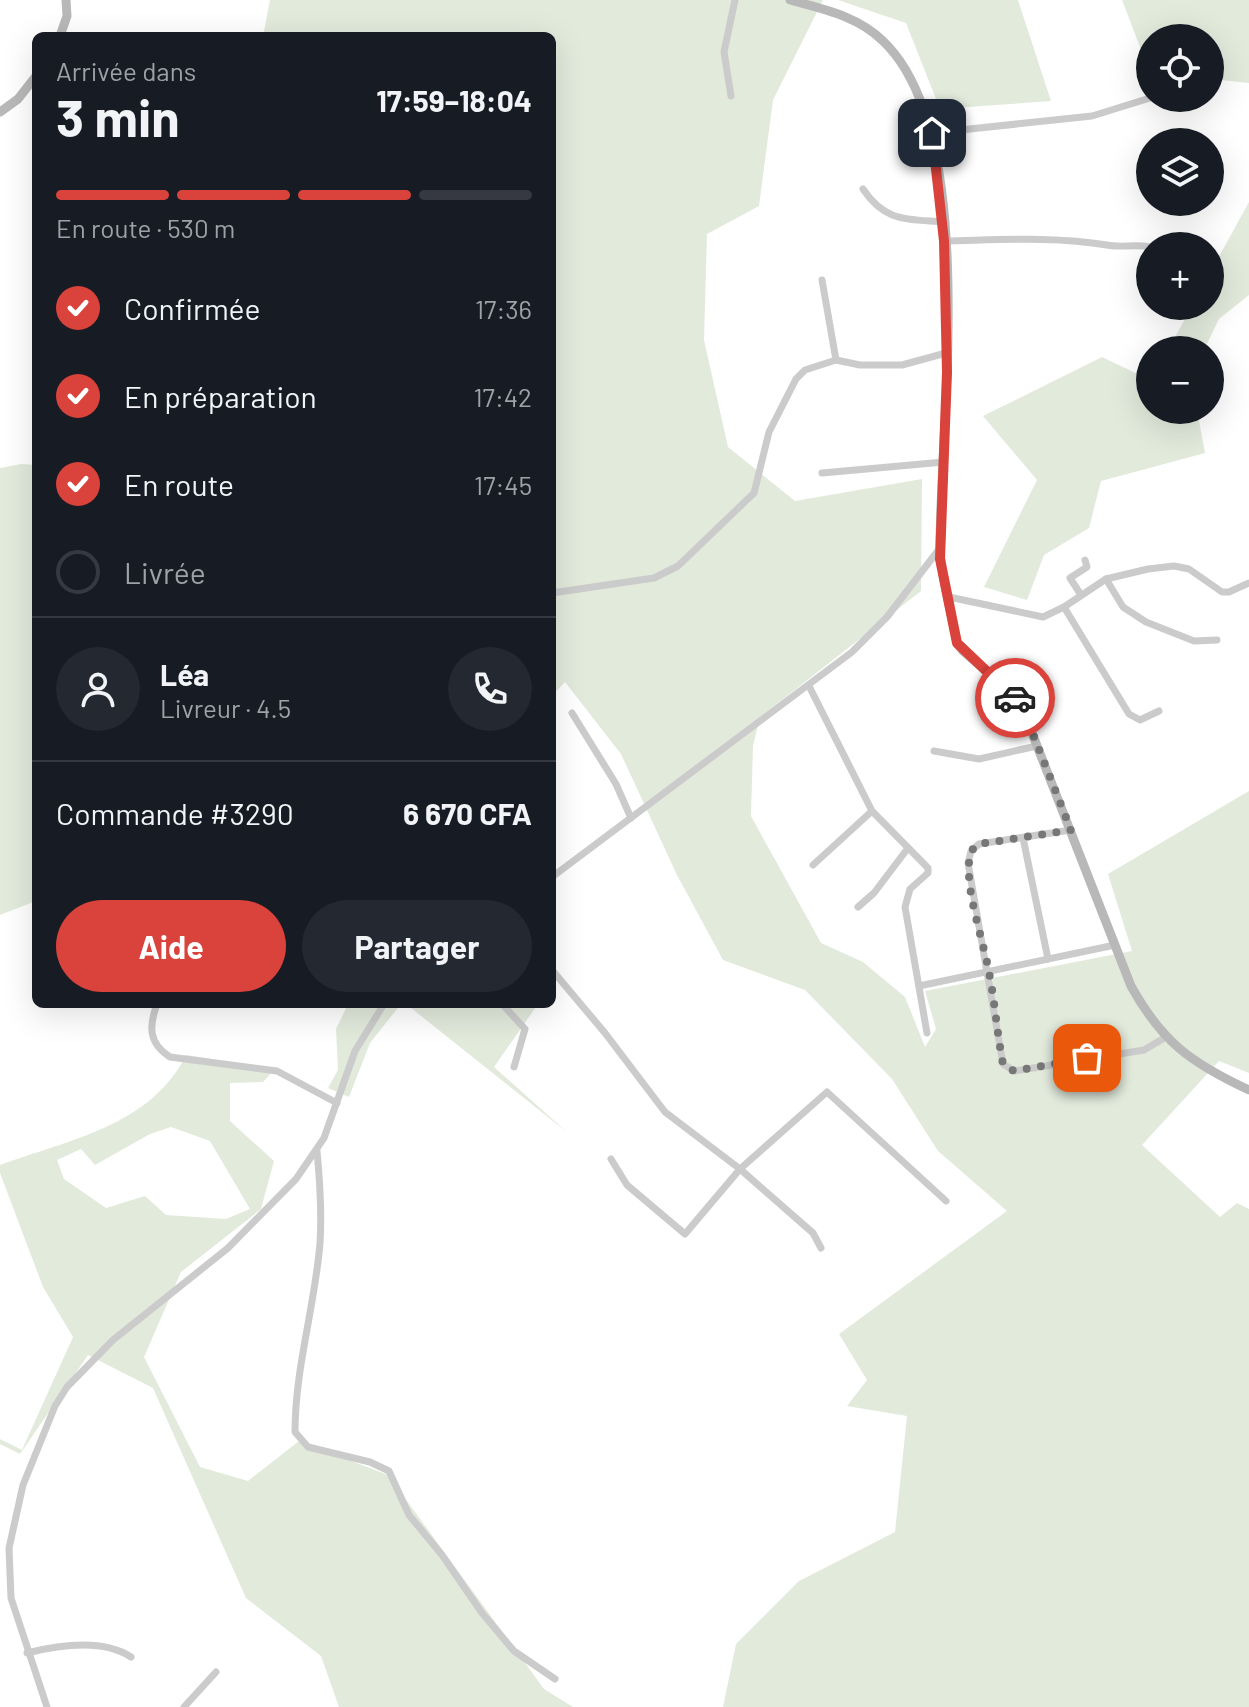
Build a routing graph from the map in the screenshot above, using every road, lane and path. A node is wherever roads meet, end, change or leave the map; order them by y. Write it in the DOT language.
graph roads {
  1 [pos="66,0"];
  2 [pos="735,0"];
  3 [pos="790,0"];
  4 [pos="61,32"];
  5 [pos="32,81"];
  6 [pos="731,96"];
  7 [pos="1136,102"];
  8 [pos="0,112"];
  9 [pos="932,133"];
  10 [pos="863,189"];
  11 [pos="943,222"];
  12 [pos="944,241"];
  13 [pos="1136,245"];
  14 [pos="822,280"];
  15 [pos="946,353"];
  16 [pos="836,360"];
  17 [pos="944,462"];
  18 [pos="822,473"];
  19 [pos="940,548"];
  20 [pos="1085,560"];
  21 [pos="1106,579"];
  22 [pos="1249,583"];
  23 [pos="556,592"];
  24 [pos="1081,595"];
  25 [pos="949,597"];
  26 [pos="1064,607"];
  27 [pos="1217,640"];
  28 [pos="809,686"];
  29 [pos="1159,711"];
  30 [pos="572,713"];
  31 [pos="1037,746"];
  32 [pos="934,751"];
  33 [pos="872,811"];
  34 [pos="631,818"];
  35 [pos="1071,830"];
  36 [pos="1023,838"];
  37 [pos="908,848"];
  38 [pos="813,865"];
  39 [pos="556,874"];
  40 [pos="858,907"];
  41 [pos="1115,945"];
  42 [pos="1048,959"];
  43 [pos="989,973"];
  44 [pos="556,975"];
  45 [pos="919,986"];
  46 [pos="156,1008"];
  47 [pos="382,1008"];
  48 [pos="506,1008"];
  49 [pos="927,1033"];
  50 [pos="1166,1037"];
  51 [pos="514,1067"];
  52 [pos="1249,1090"];
  53 [pos="337,1103"];
  54 [pos="317,1151"];
  55 [pos="611,1159"];
  56 [pos="740,1169"];
  57 [pos="946,1201"];
  58 [pos="821,1248"];
  59 [pos="27,1653"];
  60 [pos="131,1657"];
  61 [pos="216,1672"];
  62 [pos="555,1679"];
  63 [pos="47,1707"];
  64 [pos="184,1707"];
  1 -- 4 [label="street"];
  2 -- 6 [label="street"];
  3 -- 9 [label="street"];
  5 -- 8 [label="street"];
  7 -- 9 [label="street"];
  9 -- 11 [label="street"];
  10 -- 11 [label="street"];
  11 -- 12 [label="street"];
  12 -- 13 [label="street"];
  12 -- 15 [label="street"];
  14 -- 16 [label="street"];
  15 -- 16 [label="street"];
  15 -- 17 [label="street"];
  16 -- 23 [label="street"];
  17 -- 18 [label="street"];
  17 -- 19 [label="street"];
  19 -- 25 [label="street"];
  19 -- 28 [label="street"];
  20 -- 24 [label="street"];
  21 -- 22 [label="street"];
  21 -- 24 [label="street"];
  21 -- 27 [label="street"];
  24 -- 26 [label="street"];
  25 -- 26 [label="street"];
  25 -- 31 [label="street"];
  26 -- 29 [label="street"];
  28 -- 33 [label="street"];
  28 -- 34 [label="street"];
  30 -- 34 [label="street"];
  31 -- 32 [label="street"];
  31 -- 35 [label="street"];
  33 -- 37 [label="street"];
  33 -- 38 [label="street"];
  34 -- 39 [label="street"];
  35 -- 36 [label="street"];
  35 -- 41 [label="street"];
  36 -- 42 [label="street"];
  36 -- 43 [label="street"];
  37 -- 40 [label="street"];
  37 -- 45 [label="street"];
  41 -- 42 [label="street"];
  41 -- 50 [label="street"];
  42 -- 43 [label="street"];
  43 -- 45 [label="street"];
  43 -- 50 [label="street"];
  44 -- 56 [label="street"];
  45 -- 49 [label="street"];
  46 -- 53 [label="street"];
  47 -- 53 [label="street"];
  48 -- 51 [label="street"];
  50 -- 52 [label="street"];
  53 -- 54 [label="street"];
  54 -- 59 [label="street"];
  54 -- 62 [label="street"];
  55 -- 56 [label="street"];
  56 -- 57 [label="street"];
  56 -- 58 [label="street"];
  59 -- 60 [label="street"];
  59 -- 63 [label="street"];
  61 -- 64 [label="street"];
}
